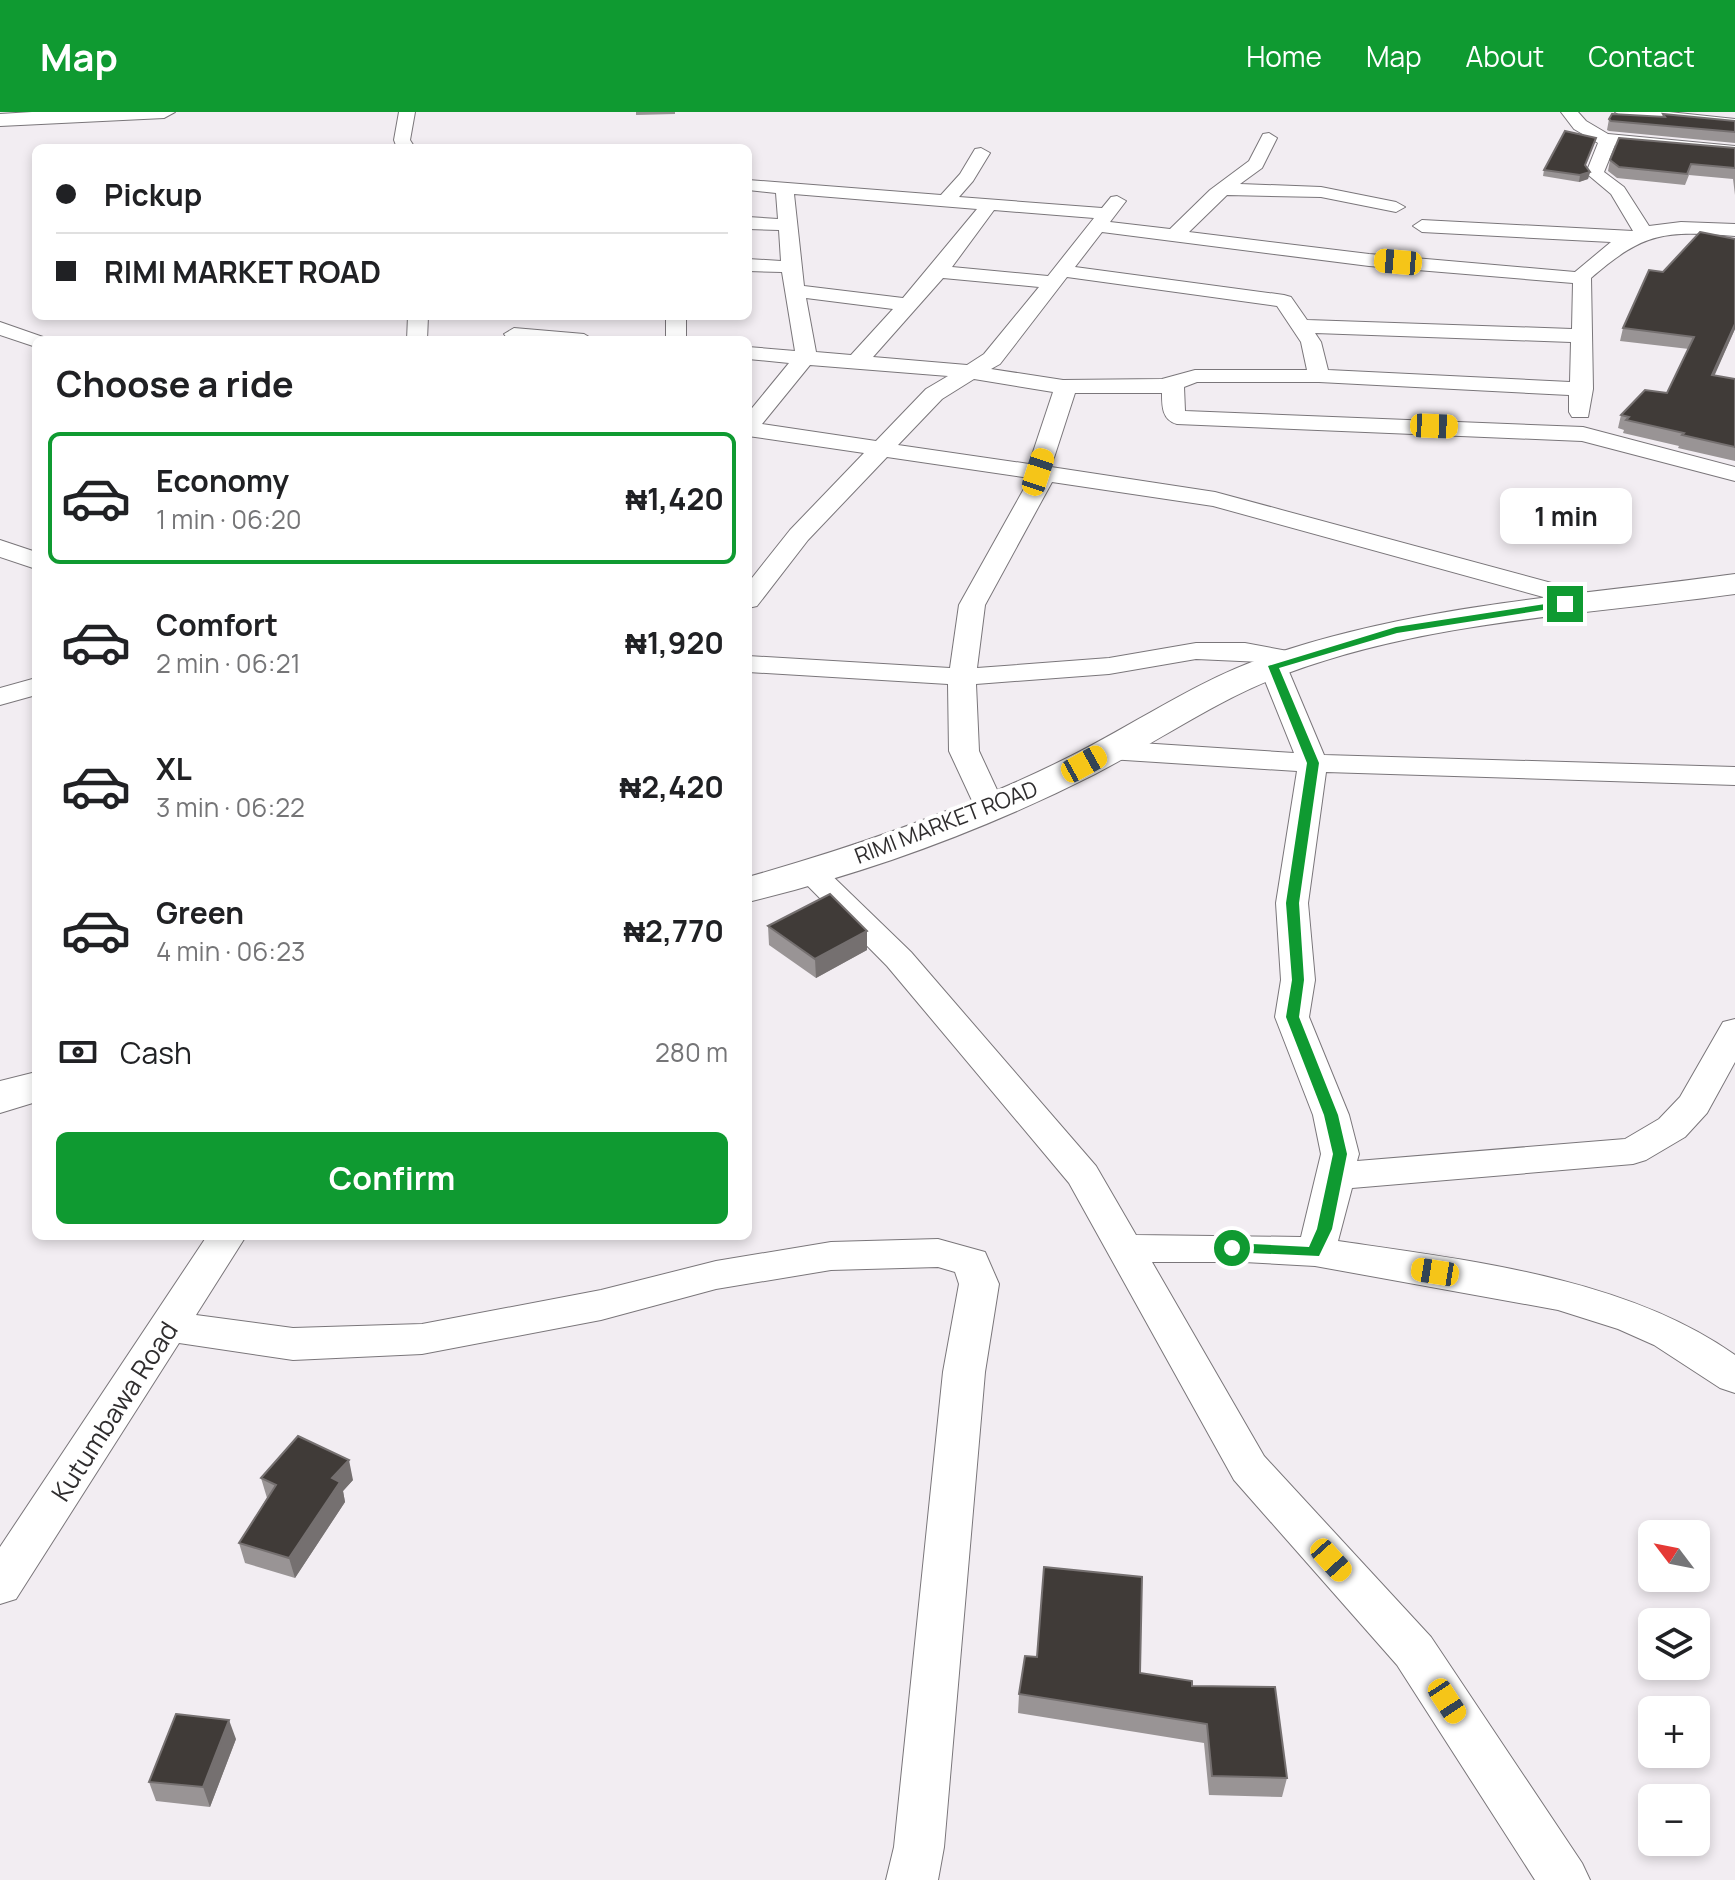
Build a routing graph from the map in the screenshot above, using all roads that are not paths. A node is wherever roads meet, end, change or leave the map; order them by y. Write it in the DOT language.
graph roads {
  1 [pos="164,112"];
  2 [pos="407,112"];
  3 [pos="1569,112"];
  4 [pos="1623,112"];
  5 [pos="0,120"];
  6 [pos="1735,124"];
  7 [pos="1269,138"];
  8 [pos="1608,140"];
  9 [pos="404,144"];
  10 [pos="1735,151"];
  11 [pos="981,153"];
  12 [pos="752,185"];
  13 [pos="785,188"];
  14 [pos="1222,189"];
  15 [pos="945,201"];
  16 [pos="989,205"];
  17 [pos="1396,207"];
  18 [pos="1108,214"];
  19 [pos="752,223"];
  20 [pos="789,225"];
  21 [pos="1422,226"];
  22 [pos="1735,230"];
  23 [pos="1175,235"];
  24 [pos="1638,236"];
  25 [pos="752,265"];
  26 [pos="791,267"];
  27 [pos="938,272"];
  28 [pos="1058,277"];
  29 [pos="1580,278"];
  30 [pos="795,291"];
  31 [pos="908,305"];
  32 [pos="1303,326"];
  33 [pos="0,328"];
  34 [pos="511,330"];
  35 [pos="555,336"];
  36 [pos="1583,336"];
  37 [pos="31,339"];
  38 [pos="0,346"];
  39 [pos="752,353"];
  40 [pos="806,356"];
  41 [pos="858,361"];
  42 [pos="971,372"];
  43 [pos="1319,376"];
  44 [pos="1173,382"];
  45 [pos="1063,387"];
  46 [pos="1582,389"];
  47 [pos="752,423"];
  48 [pos="752,429"];
  49 [pos="1583,434"];
  50 [pos="881,448"];
  51 [pos="1042,472"];
  52 [pos="1735,474"];
  53 [pos="0,548"];
  54 [pos="752,556"];
  55 [pos="32,560"];
  56 [pos="775,563"];
  57 [pos="1735,584"];
  58 [pos="752,595"];
  59 [pos="1587,601"];
  60 [pos="1284,663"];
  61 [pos="752,664"];
  62 [pos="962,677"];
  63 [pos="32,687"];
  64 [pos="0,697"];
  65 [pos="0,709"];
  66 [pos="1109,750"];
  67 [pos="1313,763"];
  68 [pos="1735,776"];
  69 [pos="990,807"];
  70 [pos="810,872"];
  71 [pos="752,885"];
  72 [pos="1735,1030"];
  73 [pos="32,1088"];
  74 [pos="0,1097"];
  75 [pos="1336,1176"];
  76 [pos="224,1240"];
  77 [pos="1126,1249"];
  78 [pos="1314,1252"];
  79 [pos="170,1327"];
  80 [pos="1735,1377"];
  81 [pos="0,1585"];
  82 [pos="912,1880"];
  83 [pos="1564,1880"];
  1 -- 5 [label="street"];
  2 -- 9 [label="street"];
  3 -- 8 [label="street"];
  4 -- 6 [label="street"];
  7 -- 14 [label="street"];
  8 -- 10 [label="street"];
  8 -- 24 [label="street"];
  11 -- 15 [label="street"];
  12 -- 13 [label="street"];
  13 -- 15 [label="street"];
  13 -- 20 [label="street"];
  14 -- 17 [label="street"];
  14 -- 23 [label="street"];
  15 -- 16 [label="street"];
  16 -- 18 [label="street"];
  16 -- 27 [label="street"];
  18 -- 23 [label="street"];
  18 -- 28 [label="street"];
  19 -- 20 [label="street"];
  20 -- 26 [label="street"];
  21 -- 24 [label="street"];
  22 -- 24 [label="street"];
  23 -- 29 [label="street"];
  24 -- 29 [label="street"];
  25 -- 26 [label="street"];
  26 -- 30 [label="street"];
  27 -- 28 [label="street"];
  27 -- 31 [label="street"];
  28 -- 32 [label="street"];
  28 -- 42 [label="street"];
  29 -- 36 [label="street"];
  30 -- 31 [label="street"];
  30 -- 40 [label="street"];
  31 -- 41 [label="street"];
  32 -- 36 [label="street"];
  32 -- 43 [label="street"];
  33 -- 37 [label="street"];
  34 -- 35 [label="street"];
  36 -- 46 [label="street"];
  37 -- 38 [label="street"];
  39 -- 40 [label="street"];
  40 -- 41 [label="street"];
  40 -- 47 [label="street"];
  41 -- 42 [label="street"];
  42 -- 45 [label="street"];
  42 -- 50 [label="street"];
  43 -- 44 [label="street"];
  43 -- 46 [label="street"];
  44 -- 45 [label="street"];
  44 -- 49 [label="street"];
  45 -- 51 [label="street"];
  46 -- 49 [label="street"];
  48 -- 50 [label="street"];
  49 -- 52 [label="street"];
  50 -- 51 [label="street"];
  50 -- 56 [label="street"];
  51 -- 59 [label="street"];
  51 -- 62 [label="street"];
  53 -- 55 [label="street"];
  54 -- 56 [label="street"];
  56 -- 58 [label="street"];
  57 -- 59 [label="street, RIMI MARKET ROAD"];
  59 -- 60 [label="street, RIMI MARKET ROAD"];
  60 -- 62 [label="street"];
  60 -- 66 [label="street, RIMI MARKET ROAD"];
  60 -- 67 [label="street"];
  61 -- 62 [label="street"];
  62 -- 69 [label="street"];
  63 -- 64 [label="street"];
  64 -- 65 [label="street"];
  66 -- 67 [label="street"];
  66 -- 69 [label="street, RIMI MARKET ROAD"];
  67 -- 68 [label="street"];
  67 -- 75 [label="street"];
  69 -- 70 [label="street, RIMI MARKET ROAD"];
  70 -- 71 [label="street, RIMI MARKET ROAD"];
  70 -- 77 [label="street"];
  72 -- 75 [label="street"];
  73 -- 74 [label="street"];
  75 -- 78 [label="street"];
  76 -- 79 [label="street, Kutumbawa Road"];
  77 -- 78 [label="street"];
  77 -- 83 [label="street"];
  78 -- 80 [label="street"];
  79 -- 81 [label="street, Kutumbawa Road"];
  79 -- 82 [label="street"];
}
